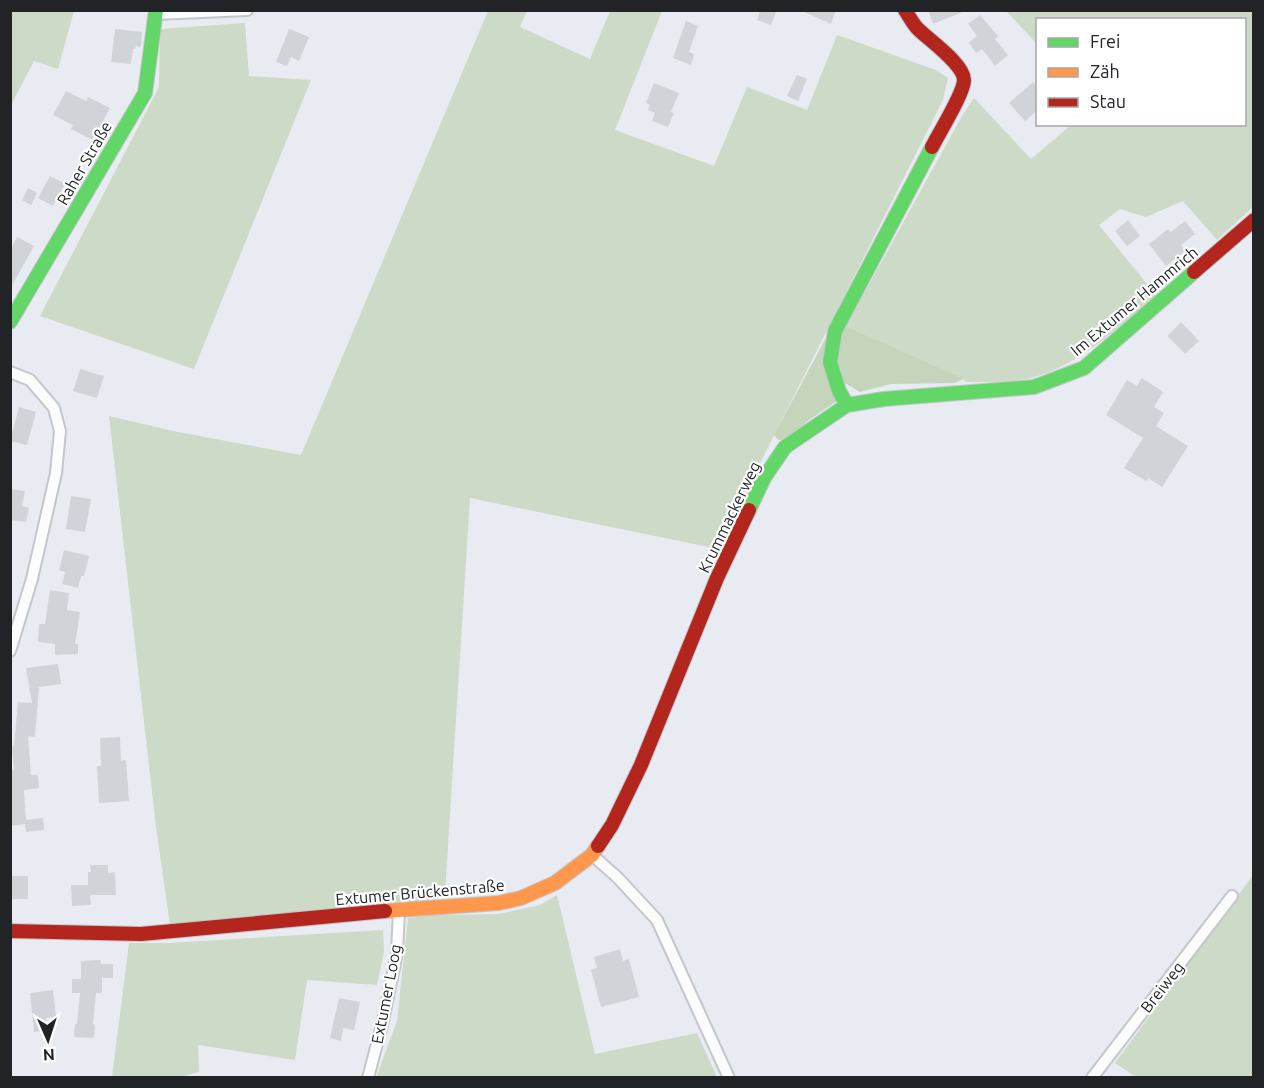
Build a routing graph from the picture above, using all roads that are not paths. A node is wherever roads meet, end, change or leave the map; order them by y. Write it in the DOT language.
graph roads {
  1 [pos="247,10"];
  2 [pos="905,10"];
  3 [pos="156,12"];
  4 [pos="1254,220"];
  5 [pos="10,322"];
  6 [pos="10,372"];
  7 [pos="847,405"];
  8 [pos="10,651"];
  9 [pos="592,855"];
  10 [pos="1232,896"];
  11 [pos="399,910"];
  12 [pos="10,931"];
  13 [pos="368,1077"];
  14 [pos="729,1077"];
  15 [pos="1092,1077"];
  1 -- 3 [label="street"];
  2 -- 7 [label="street"];
  3 -- 5 [label="street, Raher Straße"];
  4 -- 7 [label="street, Im Extumer Hammrich"];
  6 -- 8 [label="street"];
  7 -- 9 [label="street, Krummackerweg"];
  9 -- 11 [label="street, Extumer Brückenstraße"];
  9 -- 14 [label="street"];
  10 -- 15 [label="street, Breiweg"];
  11 -- 12 [label="street, Extumer Brückenstraße"];
  11 -- 13 [label="street, Extumer Loog"];
}
